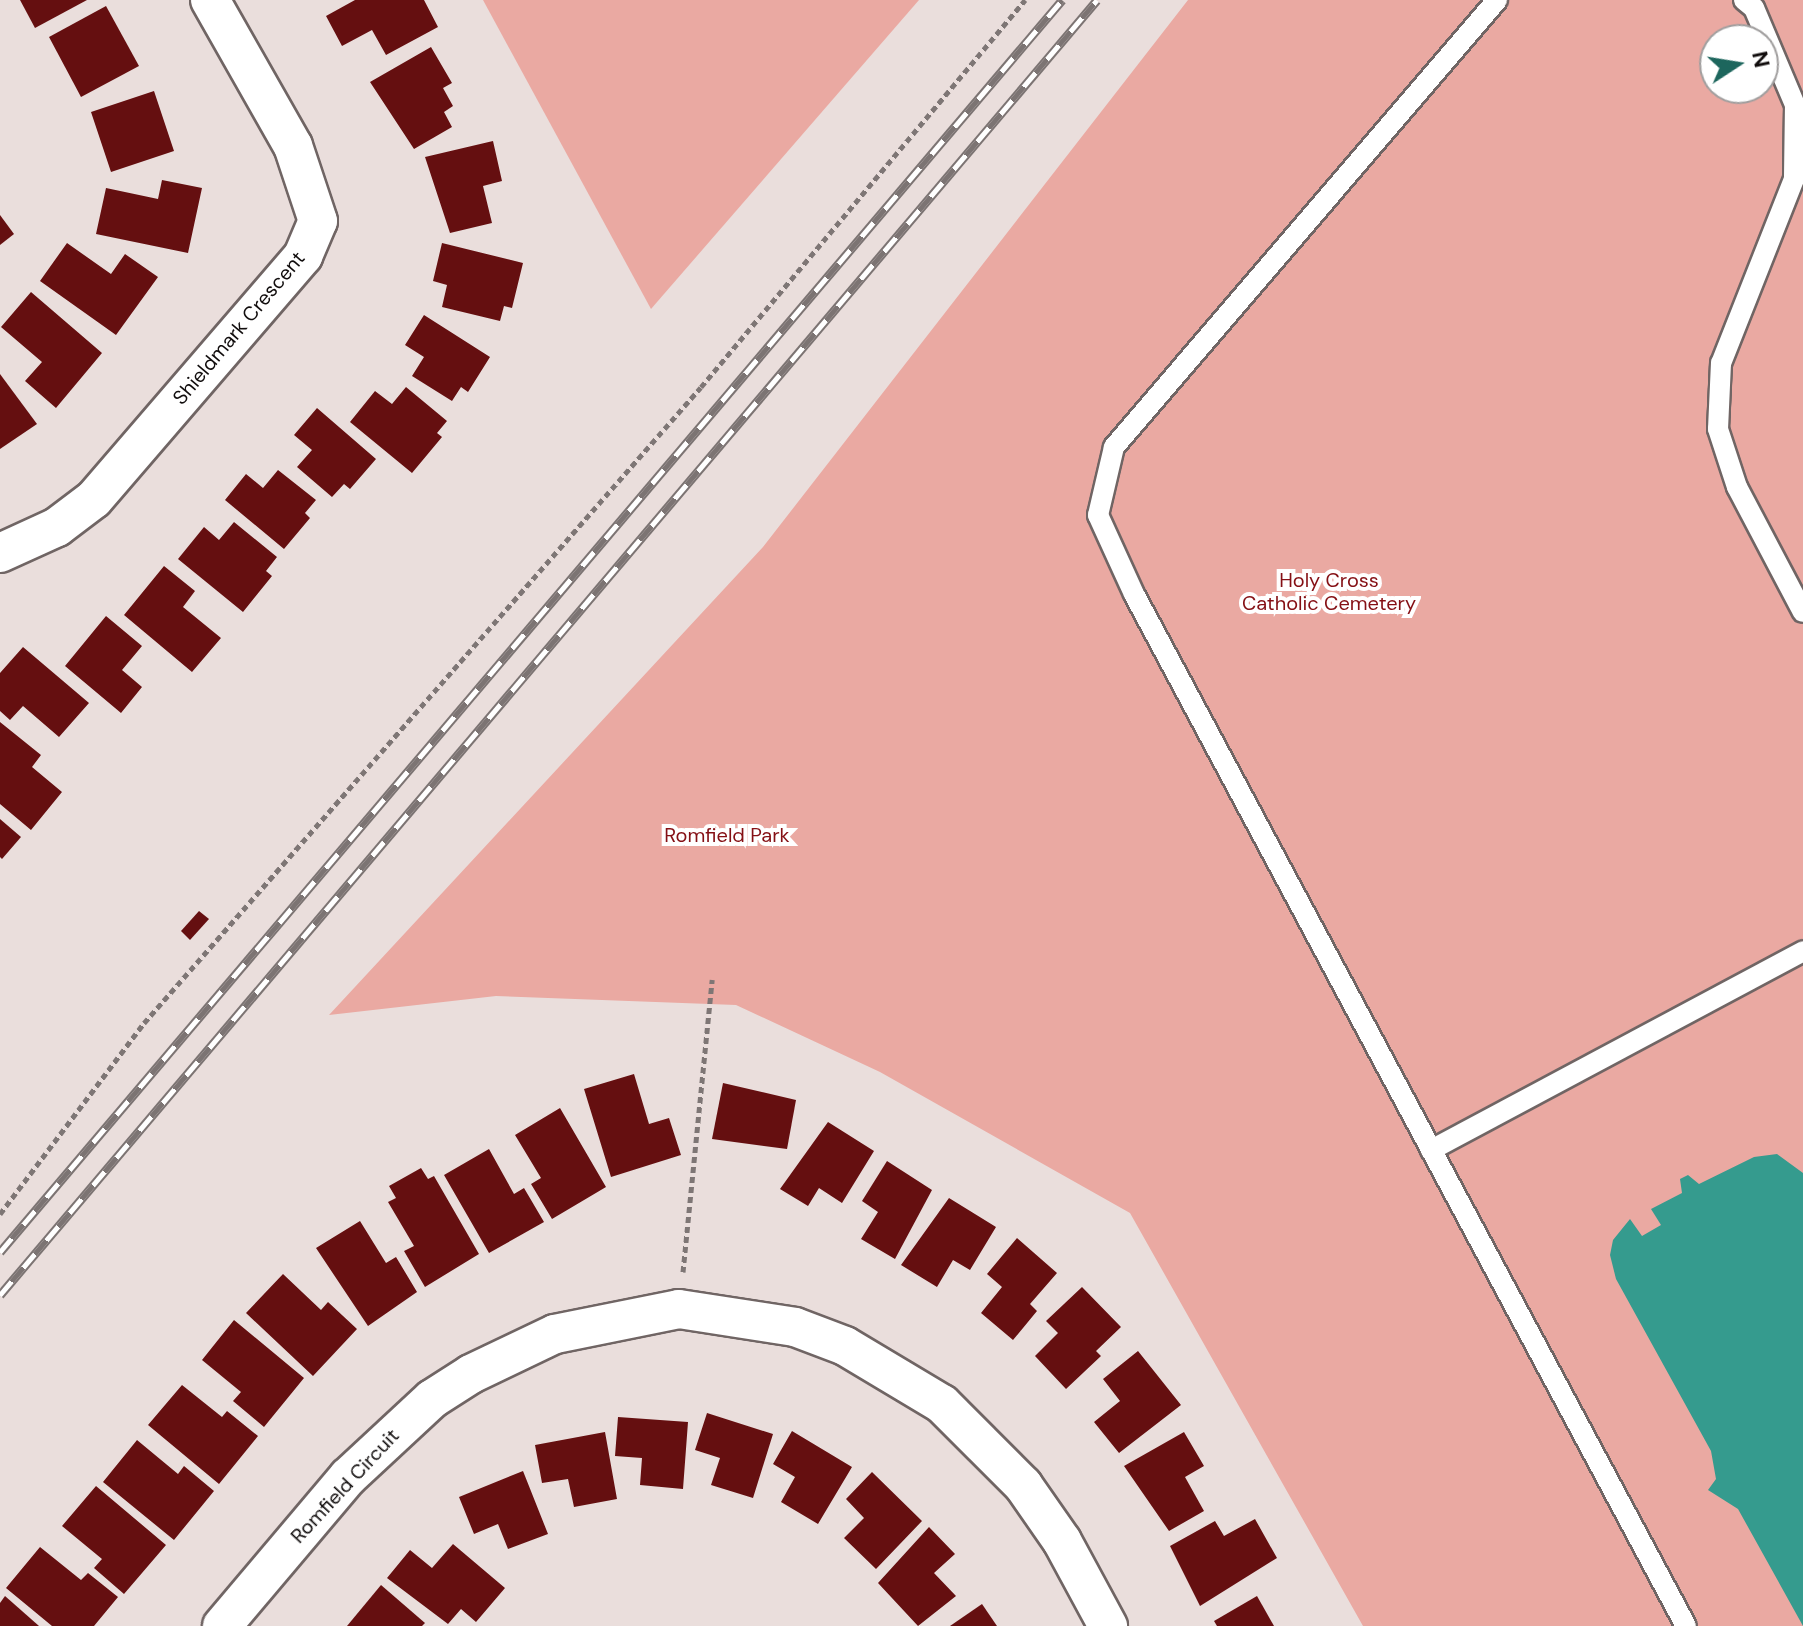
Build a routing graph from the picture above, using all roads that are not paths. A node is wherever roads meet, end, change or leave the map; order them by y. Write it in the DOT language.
graph roads {
  1 [pos="210,0"];
  2 [pos="1497,0"];
  3 [pos="1744,0"];
  4 [pos="0,553"];
  5 [pos="1803,612"];
  6 [pos="1803,951"];
  7 [pos="1431,1150"];
  8 [pos="222,1626"];
  9 [pos="1108,1626"];
  10 [pos="1686,1626"];
  1 -- 4 [label="street, Shieldmark Crescent"];
  2 -- 7 [label="lane"];
  3 -- 5 [label="lane"];
  6 -- 7 [label="lane"];
  7 -- 10 [label="lane"];
  8 -- 9 [label="street, Romfield Circuit"];
}
